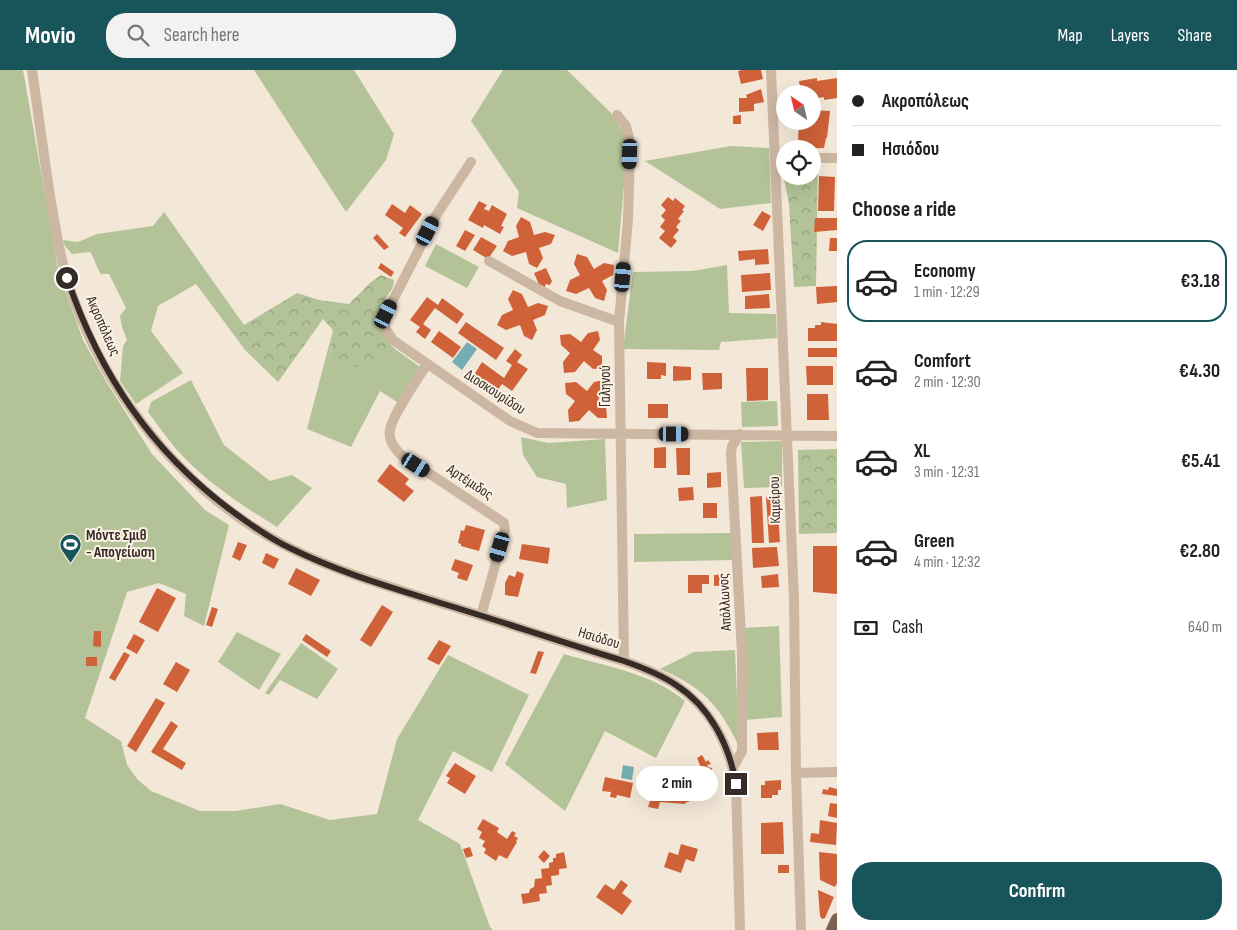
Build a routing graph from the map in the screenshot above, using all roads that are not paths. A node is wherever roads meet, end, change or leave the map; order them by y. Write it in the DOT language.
graph roads {
  1 [pos="32,70"];
  2 [pos="771,70"];
  3 [pos="618,115"];
  4 [pos="821,158"];
  5 [pos="837,158"];
  6 [pos="471,162"];
  7 [pos="489,261"];
  8 [pos="619,322"];
  9 [pos="427,364"];
  10 [pos="740,434"];
  11 [pos="620,435"];
  12 [pos="787,435"];
  13 [pos="837,436"];
  14 [pos="263,533"];
  15 [pos="481,616"];
  16 [pos="624,661"];
  17 [pos="733,768"];
  18 [pos="837,772"];
  19 [pos="796,773"];
  20 [pos="837,919"];
  21 [pos="740,930"];
  22 [pos="801,930"];
  23 [pos="832,930"];
  1 -- 14 [label="street, Ακροπόλεως"];
  2 -- 12 [label="street, Καμείρου"];
  3 -- 8 [label="street, Γαληνού"];
  4 -- 5 [label="street"];
  6 -- 9 [label="street, Διοσκουρίδου"];
  7 -- 8 [label="street"];
  8 -- 11 [label="street, Γαληνού"];
  9 -- 11 [label="street, Διοσκουρίδου"];
  9 -- 15 [label="street, Αρτέμιδος"];
  10 -- 11 [label="street, Διοσκουρίδου"];
  10 -- 12 [label="street, Διοσκουρίδου"];
  10 -- 17 [label="street, Απόλλωνος"];
  11 -- 16 [label="street, Γαληνού"];
  12 -- 13 [label="street, Διοσκουρίδου"];
  12 -- 19 [label="street, Καμείρου"];
  14 -- 15 [label="street, Ησιόδου"];
  15 -- 16 [label="street, Ησιόδου"];
  16 -- 17 [label="street, Ησιόδου"];
  17 -- 21 [label="street, Ησιόδου"];
  18 -- 19 [label="street"];
  19 -- 22 [label="street, Καμείρου"];
  20 -- 23 [label="main road"];
}
